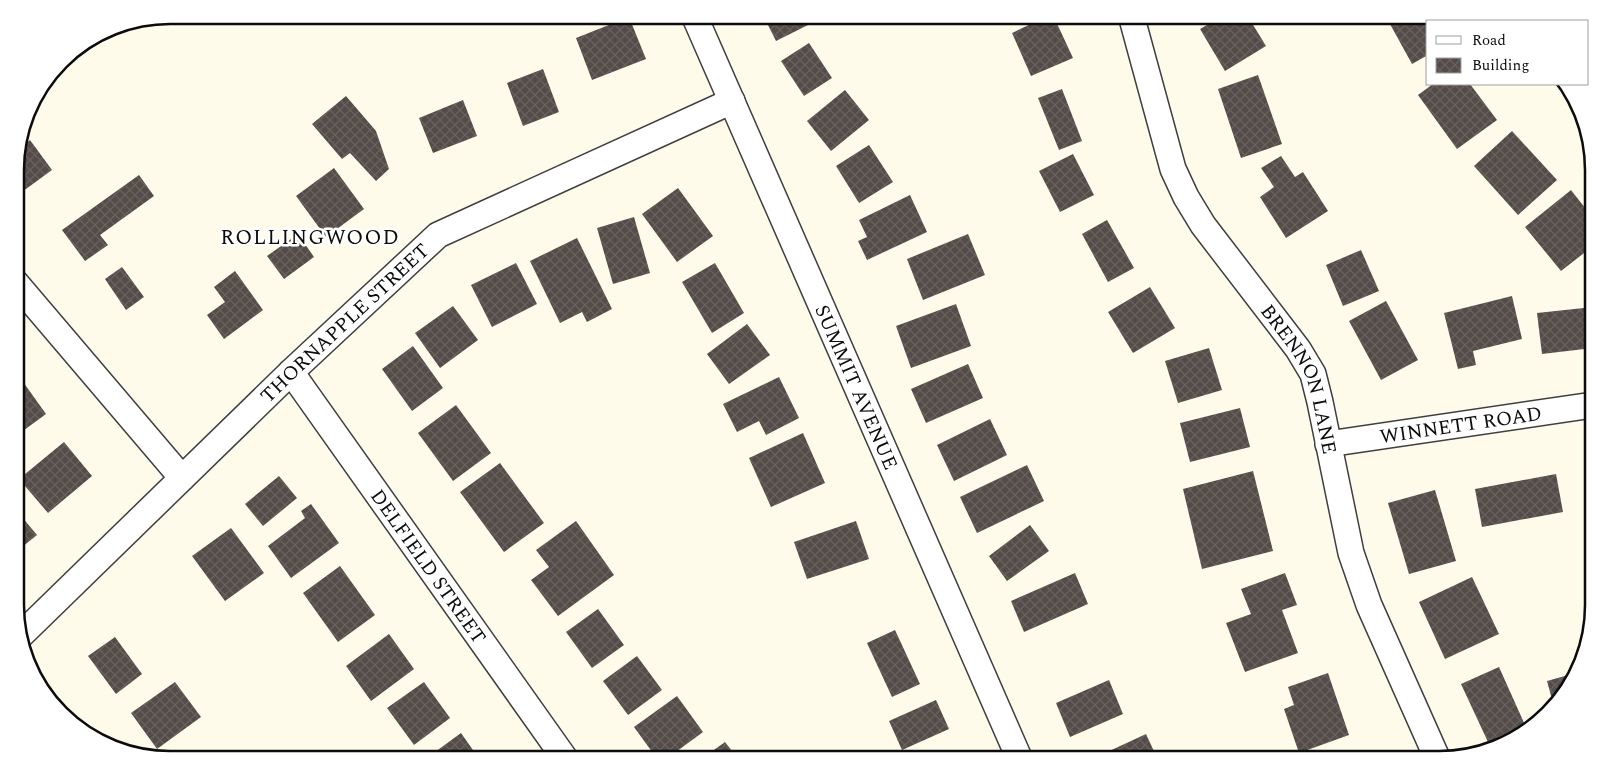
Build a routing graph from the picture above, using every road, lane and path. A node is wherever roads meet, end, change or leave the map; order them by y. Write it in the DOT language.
graph roads {
  1 [pos="698,24"];
  2 [pos="1133,24"];
  3 [pos="732,101"];
  4 [pos="24,292"];
  5 [pos="292,372"];
  6 [pos="1585,406"];
  7 [pos="1328,444"];
  8 [pos="182,478"];
  9 [pos="26,630"];
  10 [pos="560,751"];
  11 [pos="1016,751"];
  12 [pos="1434,751"];
  1 -- 3 [label="street, SUMMIT AVENUE"];
  2 -- 7 [label="street, BRENNON LANE"];
  3 -- 5 [label="street, THORNAPPLE STREET"];
  3 -- 11 [label="street, SUMMIT AVENUE"];
  4 -- 8 [label="street"];
  5 -- 8 [label="street, THORNAPPLE STREET"];
  5 -- 10 [label="street, DELFIELD STREET"];
  6 -- 7 [label="street, WINNETT ROAD"];
  7 -- 12 [label="street, BRENNON LANE"];
  8 -- 9 [label="street, THORNAPPLE STREET"];
}
